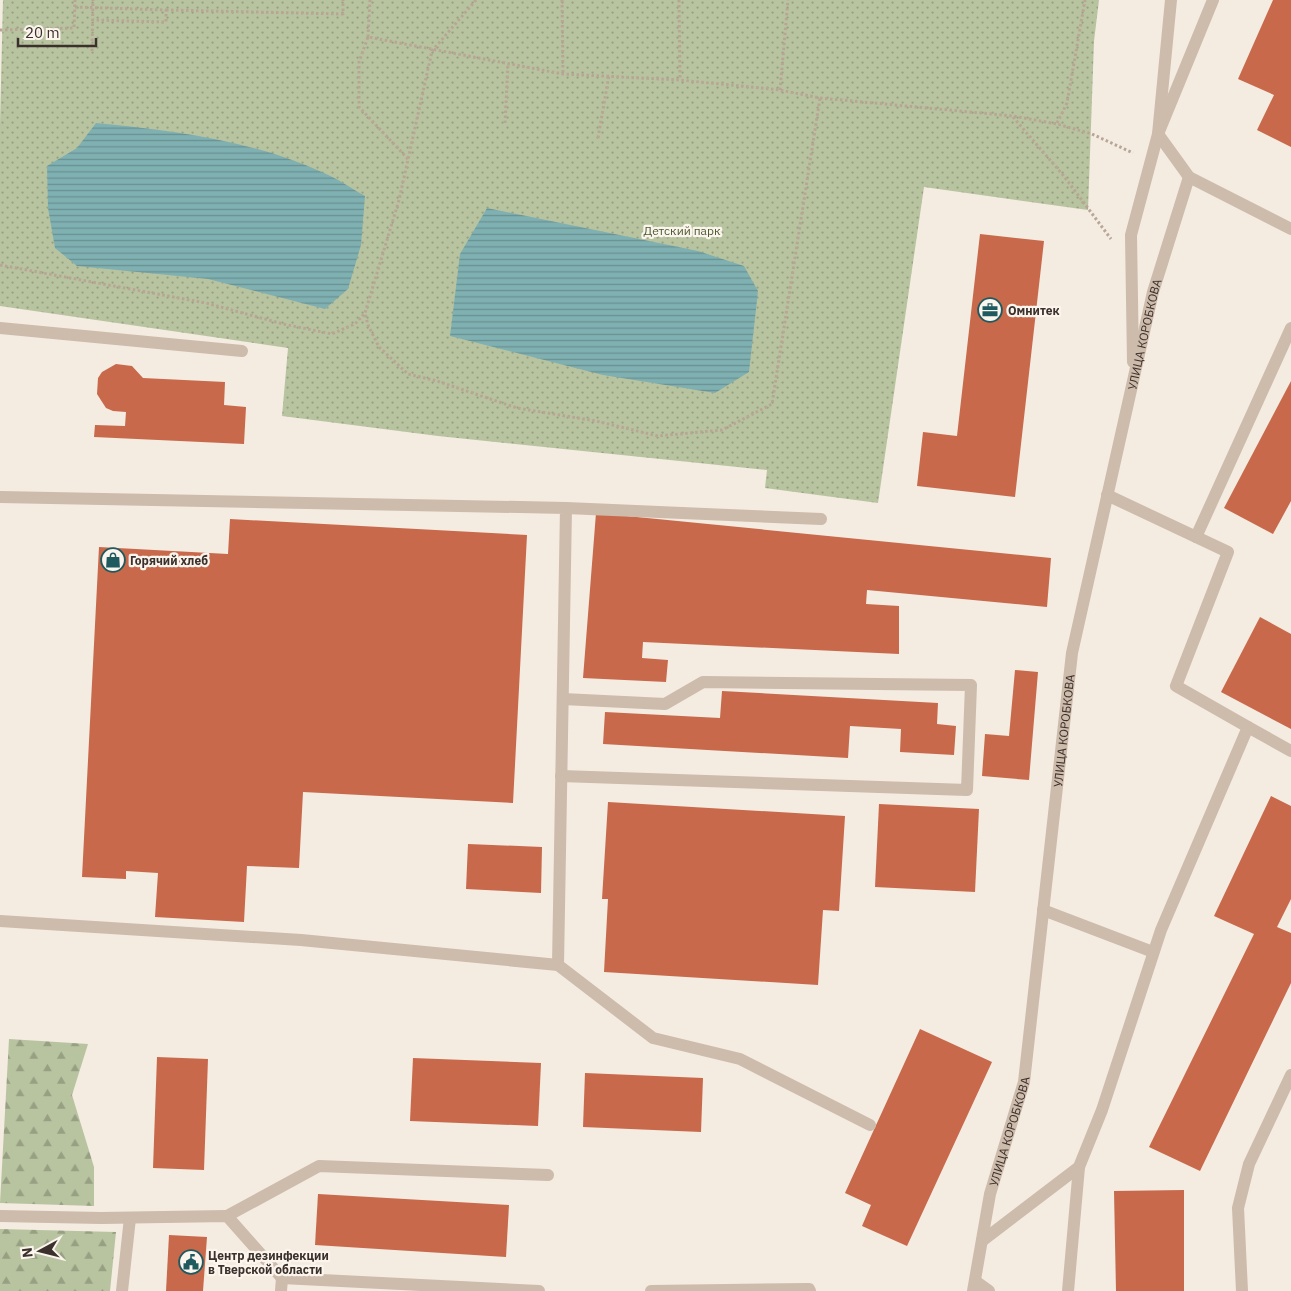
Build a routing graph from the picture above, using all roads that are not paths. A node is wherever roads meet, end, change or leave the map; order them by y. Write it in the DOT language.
graph roads {
  1 [pos="1171,0"];
  2 [pos="1213,0"];
  3 [pos="1158,134"];
  4 [pos="1189,177"];
  5 [pos="1291,229"];
  6 [pos="0,328"];
  7 [pos="1291,328"];
  8 [pos="242,351"];
  9 [pos="1133,382"];
  10 [pos="1107,495"];
  11 [pos="0,496"];
  12 [pos="566,508"];
  13 [pos="821,519"];
  14 [pos="1196,537"];
  15 [pos="563,699"];
  16 [pos="1248,727"];
  17 [pos="1291,751"];
  18 [pos="561,776"];
  19 [pos="1043,910"];
  20 [pos="0,921"];
  21 [pos="1153,952"];
  22 [pos="558,965"];
  23 [pos="1291,1075"];
  24 [pos="870,1125"];
  25 [pos="1079,1167"];
  26 [pos="548,1175"];
  27 [pos="0,1216"];
  28 [pos="227,1216"];
  29 [pos="130,1218"];
  30 [pos="982,1241"];
  31 [pos="281,1285"];
  32 [pos="974,1286"];
  33 [pos="122,1291"];
  34 [pos="539,1291"];
  35 [pos="651,1291"];
  36 [pos="810,1291"];
  37 [pos="989,1291"];
  38 [pos="1068,1291"];
  39 [pos="1242,1291"];
  1 -- 3 [label="street"];
  2 -- 3 [label="street"];
  3 -- 4 [label="street"];
  3 -- 9 [label="street"];
  4 -- 5 [label="street"];
  4 -- 9 [label="street, УЛИЦА КОРОБКОВА"];
  6 -- 8 [label="street"];
  7 -- 14 [label="street"];
  9 -- 10 [label="street, УЛИЦА КОРОБКОВА"];
  10 -- 14 [label="street"];
  10 -- 19 [label="street, УЛИЦА КОРОБКОВА"];
  11 -- 12 [label="street"];
  12 -- 13 [label="street"];
  12 -- 15 [label="street"];
  14 -- 16 [label="street"];
  15 -- 18 [label="street"];
  15 -- 18 [label="street"];
  16 -- 17 [label="street"];
  16 -- 21 [label="street"];
  18 -- 22 [label="street"];
  19 -- 21 [label="street"];
  19 -- 30 [label="street, УЛИЦА КОРОБКОВА"];
  20 -- 22 [label="street"];
  21 -- 25 [label="street"];
  22 -- 24 [label="street"];
  23 -- 39 [label="street"];
  25 -- 30 [label="street"];
  25 -- 38 [label="street"];
  26 -- 28 [label="street"];
  27 -- 29 [label="street"];
  28 -- 29 [label="street"];
  28 -- 31 [label="street"];
  29 -- 33 [label="street"];
  30 -- 32 [label="street, УЛИЦА КОРОБКОВА"];
  31 -- 34 [label="street"];
  32 -- 37 [label="street"];
  35 -- 36 [label="street"];
}
